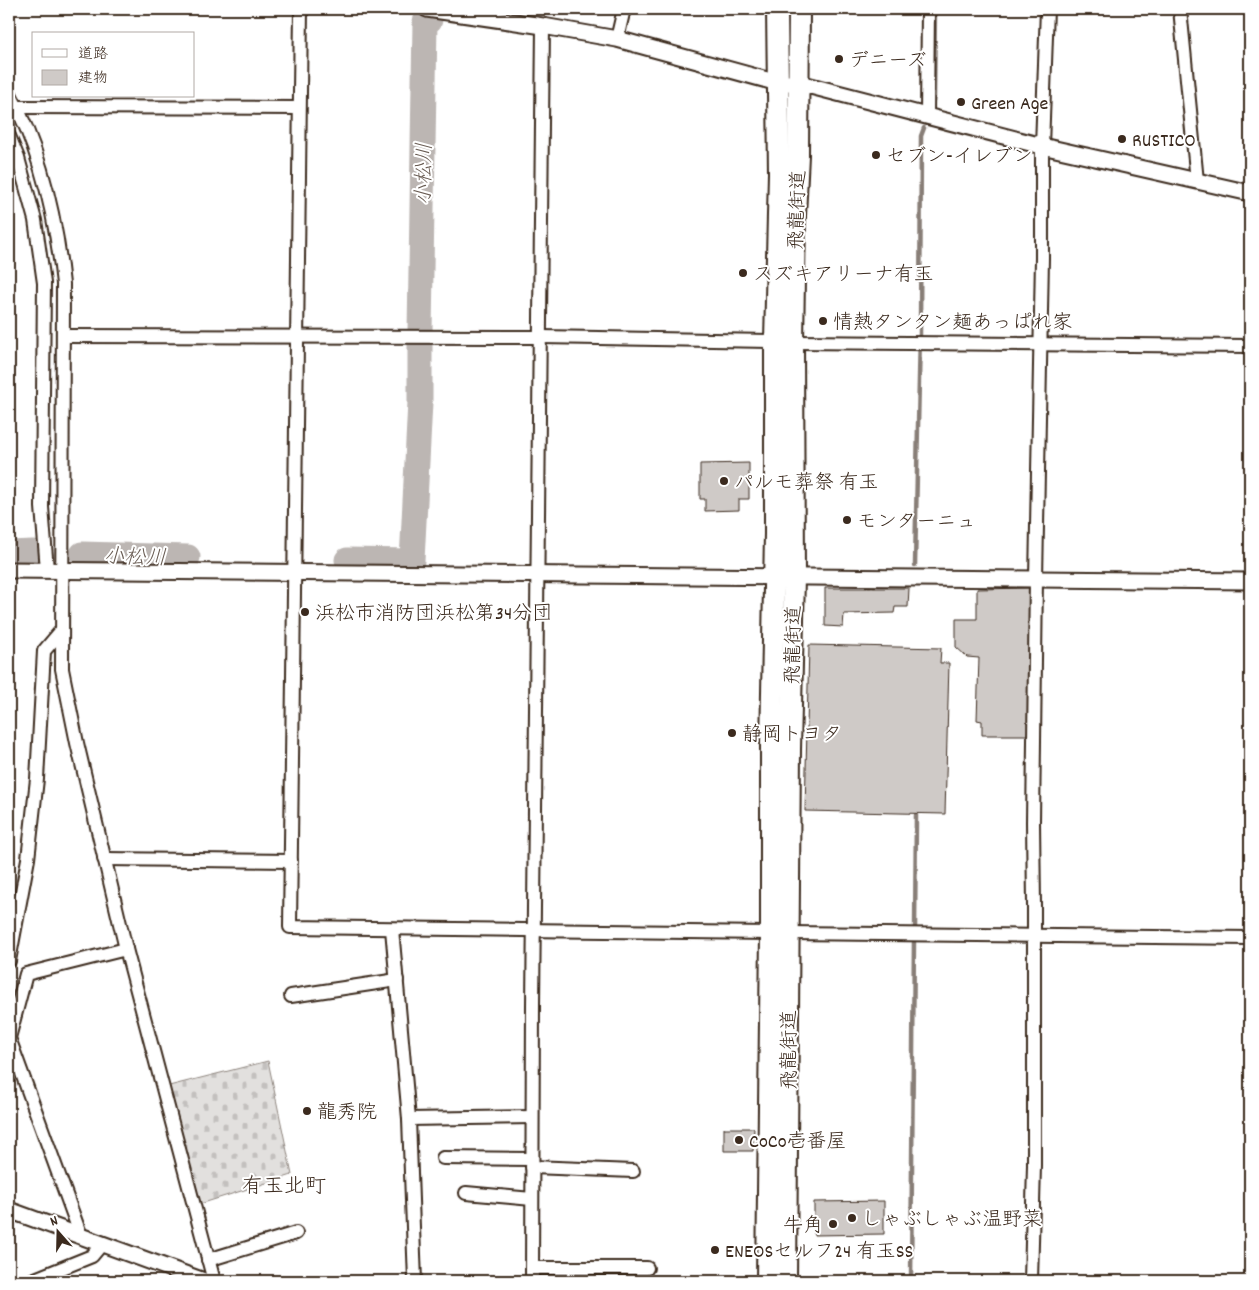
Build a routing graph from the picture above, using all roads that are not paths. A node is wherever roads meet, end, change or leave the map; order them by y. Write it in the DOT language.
graph roads {
  1 [pos="301,9"];
  2 [pos="430,9"];
  3 [pos="624,9"];
  4 [pos="777,9"];
  5 [pos="799,9"];
  6 [pos="928,9"];
  7 [pos="1047,9"];
  8 [pos="1180,9"];
  9 [pos="543,26"];
  10 [pos="616,39"];
  11 [pos="778,82"];
  12 [pos="799,83"];
  13 [pos="9,92"];
  14 [pos="17,107"];
  15 [pos="299,108"];
  16 [pos="927,116"];
  17 [pos="9,136"];
  18 [pos="1042,146"];
  19 [pos="1197,181"];
  20 [pos="1250,193"];
  21 [pos="64,336"];
  22 [pos="296,337"];
  23 [pos="541,337"];
  24 [pos="784,341"];
  25 [pos="1040,344"];
  26 [pos="1250,346"];
  27 [pos="9,570"];
  28 [pos="54,570"];
  29 [pos="294,573"];
  30 [pos="538,574"];
  31 [pos="784,577"];
  32 [pos="1036,579"];
  33 [pos="1250,581"];
  34 [pos="61,631"];
  35 [pos="104,859"];
  36 [pos="291,861"];
  37 [pos="392,929"];
  38 [pos="534,929"];
  39 [pos="779,933"];
  40 [pos="1034,936"];
  41 [pos="1250,938"];
  42 [pos="126,949"];
  43 [pos="9,960"];
  44 [pos="397,980"];
  45 [pos="292,996"];
  46 [pos="532,1117"];
  47 [pos="409,1119"];
  48 [pos="443,1158"];
  49 [pos="532,1163"];
  50 [pos="633,1170"];
  51 [pos="466,1193"];
  52 [pos="532,1198"];
  53 [pos="9,1210"];
  54 [pos="296,1233"];
  55 [pos="81,1236"];
  56 [pos="102,1244"];
  57 [pos="208,1260"];
  58 [pos="647,1268"];
  59 [pos="532,1275"];
  60 [pos="30,1281"];
  61 [pos="204,1281"];
  62 [pos="214,1281"];
  63 [pos="415,1281"];
  64 [pos="767,1281"];
  65 [pos="786,1281"];
  66 [pos="1031,1281"];
  1 -- 15 [label="street"];
  2 -- 9 [label="street"];
  3 -- 10 [label="street"];
  4 -- 11 [label="highway, 飛龍街道"];
  5 -- 12 [label="highway, 飛龍街道"];
  6 -- 16 [label="street"];
  7 -- 18 [label="street"];
  8 -- 19 [label="street"];
  9 -- 10 [label="street"];
  9 -- 23 [label="street"];
  10 -- 11 [label="street"];
  11 -- 12 [label="street"];
  11 -- 24 [label="highway, 飛龍街道"];
  12 -- 16 [label="street"];
  12 -- 24 [label="highway, 飛龍街道"];
  13 -- 14 [label="street"];
  14 -- 15 [label="street"];
  14 -- 21 [label="street"];
  15 -- 22 [label="street"];
  16 -- 18 [label="street"];
  17 -- 28 [label="street"];
  18 -- 19 [label="street"];
  18 -- 25 [label="street"];
  19 -- 20 [label="street"];
  21 -- 22 [label="street"];
  21 -- 28 [label="street"];
  22 -- 23 [label="street"];
  22 -- 29 [label="street"];
  23 -- 24 [label="street"];
  23 -- 30 [label="street"];
  24 -- 25 [label="street"];
  24 -- 31 [label="highway, 飛龍街道"];
  25 -- 26 [label="street"];
  25 -- 32 [label="street"];
  27 -- 28 [label="street"];
  28 -- 29 [label="street"];
  28 -- 34 [label="street"];
  29 -- 30 [label="street"];
  29 -- 36 [label="street"];
  30 -- 31 [label="street"];
  30 -- 38 [label="street"];
  31 -- 32 [label="street"];
  31 -- 39 [label="highway, 飛龍街道"];
  32 -- 33 [label="street"];
  32 -- 40 [label="street"];
  34 -- 35 [label="street"];
  34 -- 43 [label="street"];
  35 -- 36 [label="street"];
  35 -- 42 [label="street"];
  36 -- 37 [label="street"];
  37 -- 38 [label="street"];
  37 -- 44 [label="street"];
  38 -- 39 [label="street"];
  38 -- 46 [label="street"];
  39 -- 40 [label="street"];
  39 -- 64 [label="highway, 飛龍街道"];
  39 -- 65 [label="highway, 飛龍街道"];
  40 -- 41 [label="street"];
  40 -- 66 [label="street"];
  42 -- 55 [label="street"];
  42 -- 57 [label="street"];
  44 -- 45 [label="street"];
  44 -- 47 [label="street"];
  46 -- 47 [label="street"];
  46 -- 49 [label="street"];
  47 -- 63 [label="street"];
  48 -- 49 [label="street"];
  49 -- 50 [label="street"];
  49 -- 52 [label="street"];
  51 -- 52 [label="street"];
  52 -- 59 [label="street"];
  53 -- 55 [label="street"];
  54 -- 57 [label="street"];
  55 -- 56 [label="street"];
  56 -- 60 [label="street"];
  56 -- 61 [label="street"];
  57 -- 62 [label="street"];
  58 -- 59 [label="street"];
}
